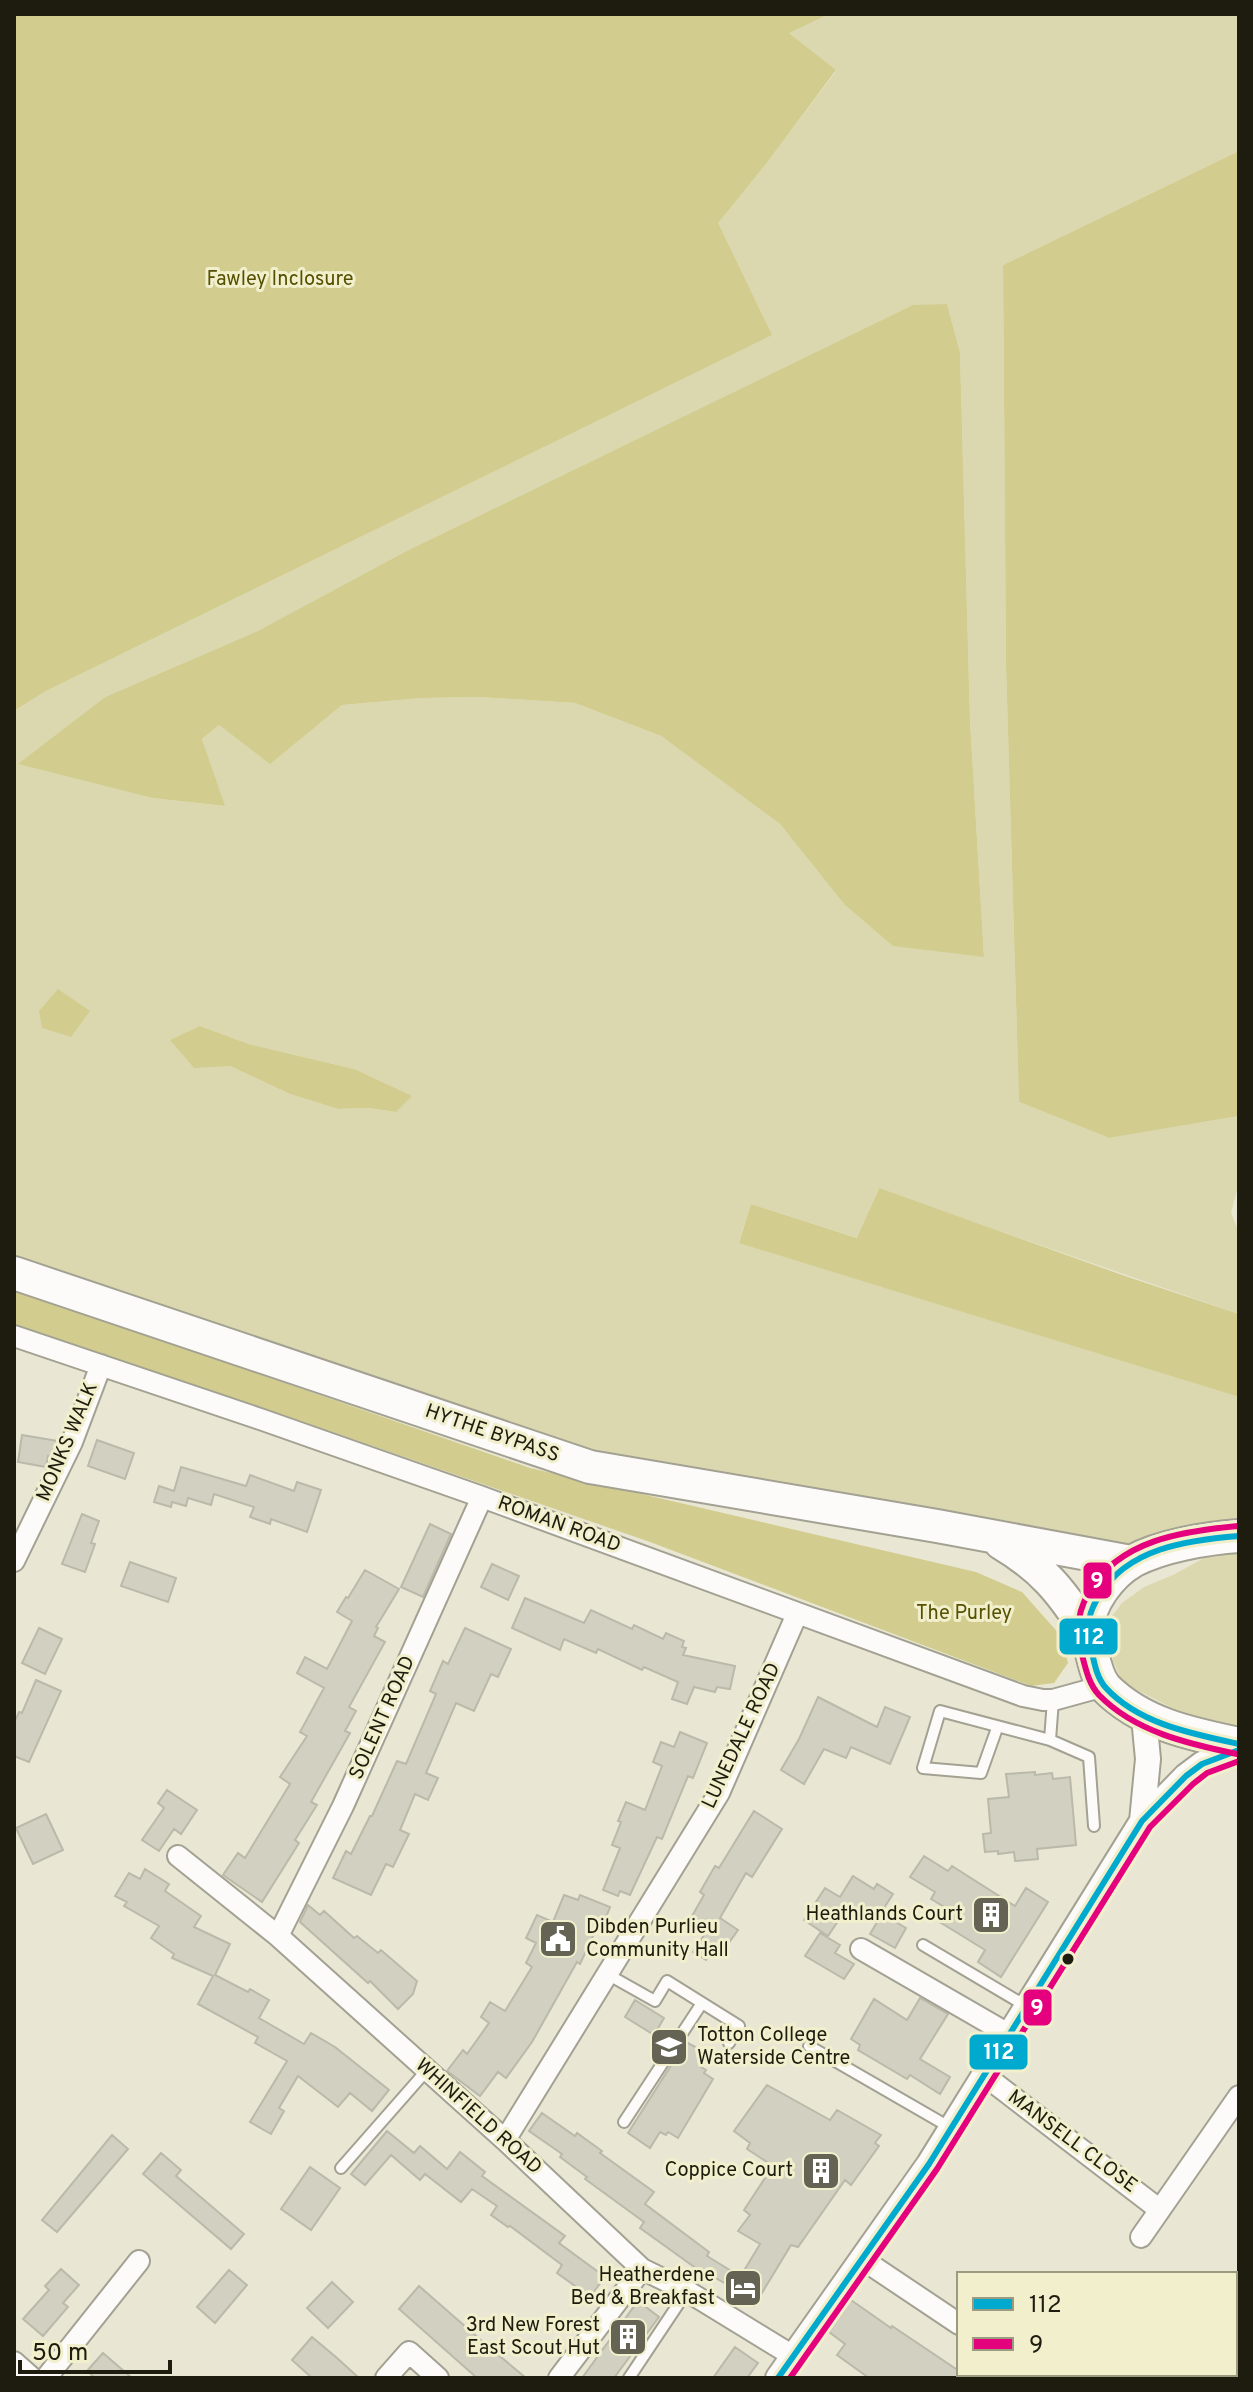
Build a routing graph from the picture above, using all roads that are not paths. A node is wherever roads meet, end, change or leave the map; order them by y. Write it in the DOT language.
graph roads {
  1 [pos="14,1273"];
  2 [pos="14,1336"];
  3 [pos="101,1365"];
  4 [pos="482,1497"];
  5 [pos="986,1534"];
  6 [pos="1239,1536"];
  7 [pos="14,1561"];
  8 [pos="1131,1562"];
  9 [pos="797,1614"];
  10 [pos="1087,1631"];
  11 [pos="1104,1686"];
  12 [pos="1053,1700"];
  13 [pos="1144,1717"];
  14 [pos="996,1731"];
  15 [pos="1050,1740"];
  16 [pos="1239,1744"];
  17 [pos="1239,1750"];
  18 [pos="1142,1821"];
  19 [pos="1094,1826"];
  20 [pos="178,1856"];
  21 [pos="278,1936"];
  22 [pos="923,1945"];
  23 [pos="861,1949"];
  24 [pos="607,1974"];
  25 [pos="702,2003"];
  26 [pos="1026,2006"];
  27 [pos="1008,2034"];
  28 [pos="729,2043"];
  29 [pos="809,2046"];
  30 [pos="427,2070"];
  31 [pos="984,2075"];
  32 [pos="1239,2096"];
  33 [pos="624,2122"];
  34 [pos="951,2128"];
  35 [pos="505,2140"];
  36 [pos="341,2168"];
  37 [pos="1160,2210"];
  38 [pos="1141,2237"];
  39 [pos="862,2259"];
  40 [pos="139,2261"];
  41 [pos="642,2269"];
  42 [pos="687,2291"];
  43 [pos="957,2323"];
  44 [pos="793,2356"];
  45 [pos="14,2362"];
  46 [pos="32,2378"];
  47 [pos="46,2378"];
  48 [pos="386,2378"];
  49 [pos="438,2378"];
  50 [pos="559,2378"];
  51 [pos="629,2378"];
  52 [pos="778,2378"];
  1 -- 5 [label="main road, HYTHE BYPASS"];
  2 -- 3 [label="street, ROMAN ROAD"];
  3 -- 4 [label="street, ROMAN ROAD"];
  3 -- 7 [label="street, MONKS WALK"];
  4 -- 9 [label="street, ROMAN ROAD"];
  4 -- 21 [label="street, SOLENT ROAD"];
  5 -- 8 [label="main road, HYTHE BYPASS"];
  5 -- 10 [label="main road, HYTHE BYPASS"];
  6 -- 8 [label="main road"];
  8 -- 10 [label="main road"];
  9 -- 12 [label="street, ROMAN ROAD"];
  9 -- 24 [label="street, LUNEDALE ROAD"];
  10 -- 11 [label="main road"];
  11 -- 12 [label="street, ROMAN ROAD"];
  11 -- 13 [label="main road"];
  12 -- 15 [label="lane"];
  13 -- 16 [label="main road"];
  13 -- 18 [label="street"];
  14 -- 15 [label="lane"];
  15 -- 19 [label="lane"];
  17 -- 18 [label="street"];
  18 -- 26 [label="street"];
  20 -- 21 [label="street, WHINFIELD ROAD"];
  21 -- 30 [label="street, WHINFIELD ROAD"];
  22 -- 26 [label="lane"];
  23 -- 27 [label="street"];
  24 -- 25 [label="lane"];
  24 -- 35 [label="street, LUNEDALE ROAD"];
  25 -- 28 [label="lane"];
  25 -- 33 [label="lane"];
  26 -- 27 [label="street"];
  27 -- 31 [label="street"];
  29 -- 34 [label="lane"];
  30 -- 35 [label="street, WHINFIELD ROAD"];
  30 -- 36 [label="lane"];
  31 -- 34 [label="street"];
  31 -- 37 [label="street, MANSELL CLOSE"];
  32 -- 37 [label="street"];
  34 -- 39 [label="street"];
  35 -- 41 [label="street, WHINFIELD ROAD"];
  37 -- 38 [label="street"];
  39 -- 43 [label="street"];
  39 -- 44 [label="street"];
  40 -- 47 [label="street"];
  41 -- 42 [label="street, WHINFIELD ROAD"];
  41 -- 50 [label="street"];
  42 -- 44 [label="street, WHINFIELD ROAD"];
  42 -- 51 [label="lane"];
  44 -- 52 [label="street"];
  45 -- 46 [label="street"];
  48 -- 49 [label="street"];
}
